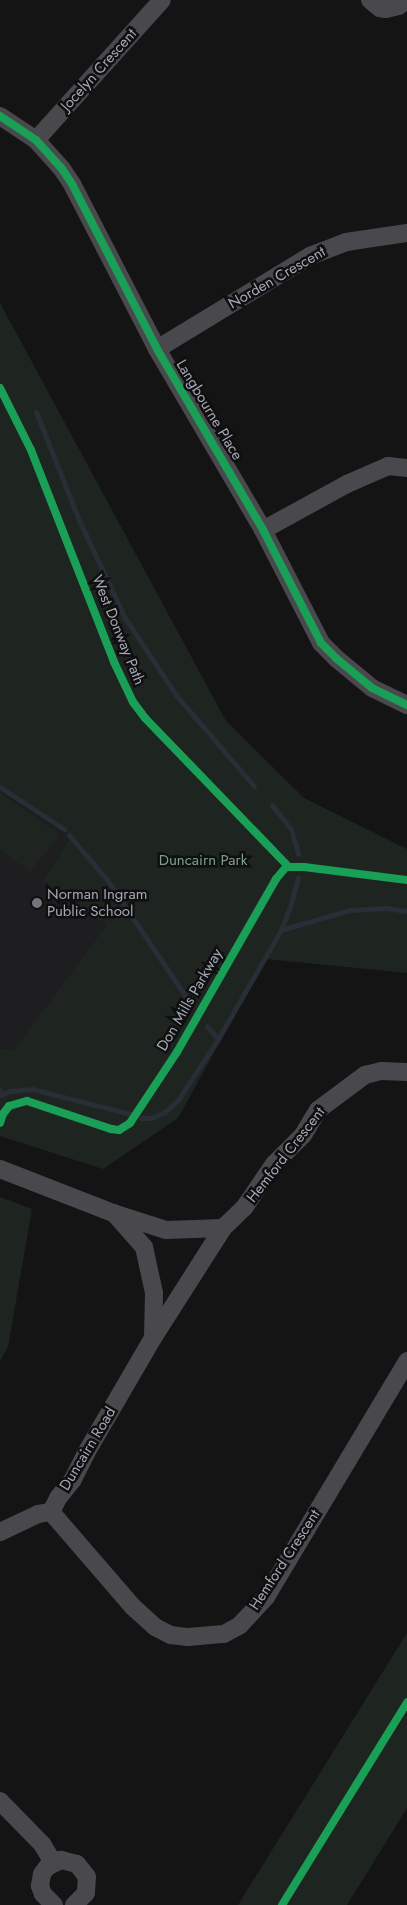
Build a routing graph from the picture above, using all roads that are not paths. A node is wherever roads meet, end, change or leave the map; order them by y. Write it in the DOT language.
graph roads {
  1 [pos="162,0"];
  2 [pos="370,0"];
  3 [pos="405,0"];
  4 [pos="0,116"];
  5 [pos="36,140"];
  6 [pos="407,233"];
  7 [pos="157,349"];
  8 [pos="407,468"];
  9 [pos="263,530"];
  10 [pos="407,705"];
  11 [pos="407,1072"];
  12 [pos="0,1169"];
  13 [pos="113,1213"];
  14 [pos="223,1228"];
  15 [pos="153,1338"];
  16 [pos="407,1361"];
  17 [pos="51,1512"];
  18 [pos="0,1532"];
  19 [pos="0,1801"];
  20 [pos="54,1862"];
  21 [pos="54,1905"];
  22 [pos="74,1905"];
  1 -- 5 [label="street, Jocelyn Crescent"];
  2 -- 3 [label="street"];
  4 -- 5 [label="street, Langbourne Place"];
  5 -- 7 [label="street, Langbourne Place"];
  6 -- 7 [label="street, Norden Crescent"];
  7 -- 9 [label="street, Langbourne Place"];
  8 -- 9 [label="street"];
  9 -- 10 [label="street, Langbourne Place"];
  11 -- 14 [label="street, Hemford Crescent"];
  12 -- 13 [label="street, Duncairn Road"];
  13 -- 14 [label="street, Duncairn Road"];
  13 -- 15 [label="street, Duncairn Road"];
  14 -- 15 [label="street, Duncairn Road"];
  15 -- 17 [label="street, Duncairn Road"];
  16 -- 17 [label="street, Hemford Crescent"];
  17 -- 18 [label="street"];
  19 -- 20 [label="street"];
  20 -- 21 [label="street"];
  20 -- 22 [label="street"];
}
